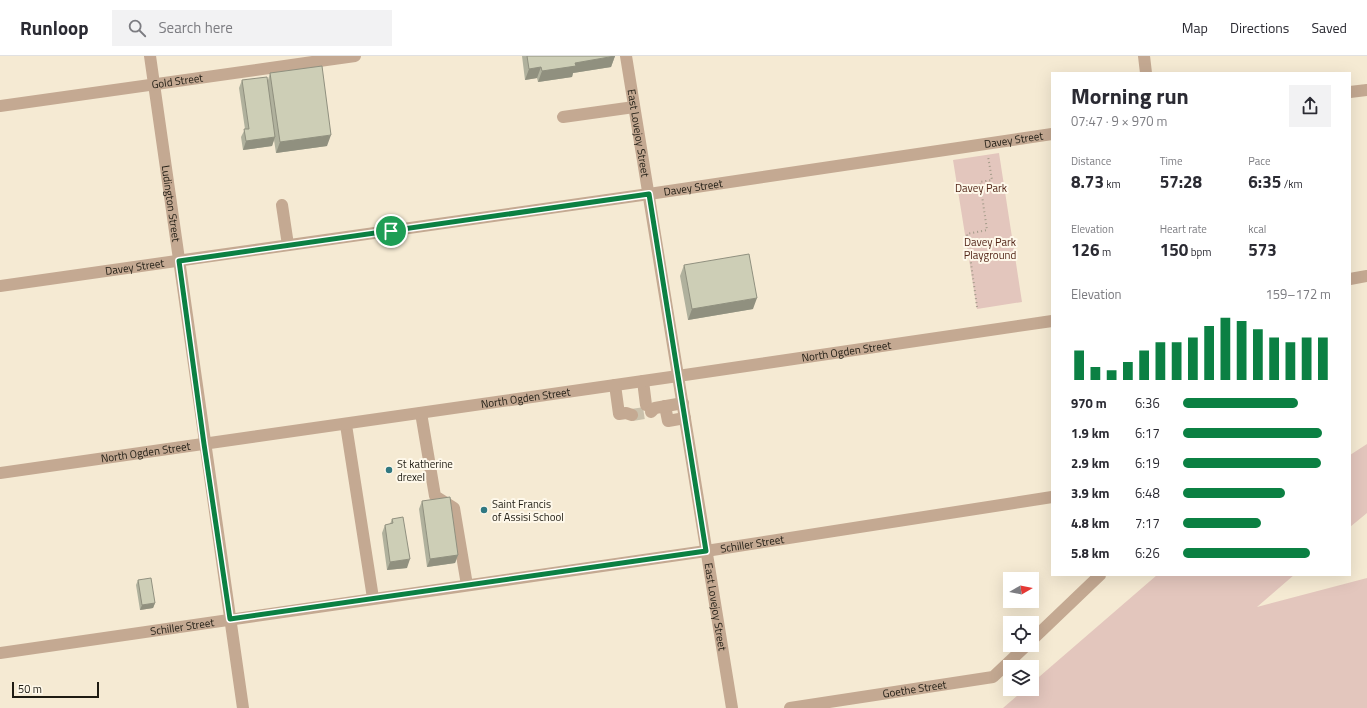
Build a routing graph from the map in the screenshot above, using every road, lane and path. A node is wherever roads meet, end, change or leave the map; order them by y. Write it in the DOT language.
graph roads {
  1 [pos="150,56"];
  2 [pos="355,56"];
  3 [pos="626,56"];
  4 [pos="1144,56"];
  5 [pos="1146,72"];
  6 [pos="154,84"];
  7 [pos="1367,90"];
  8 [pos="1351,92"];
  9 [pos="0,106"];
  10 [pos="634,108"];
  11 [pos="562,117"];
  12 [pos="1051,134"];
  13 [pos="988,156"];
  14 [pos="649,194"];
  15 [pos="282,205"];
  16 [pos="288,245"];
  17 [pos="179,261"];
  18 [pos="1367,276"];
  19 [pos="1351,279"];
  20 [pos="0,286"];
  21 [pos="977,307"];
  22 [pos="1051,321"];
  23 [pos="678,376"];
  24 [pos="643,381"];
  25 [pos="615,385"];
  26 [pos="683,403"];
  27 [pos="653,407"];
  28 [pos="629,412"];
  29 [pos="421,413"];
  30 [pos="685,418"];
  31 [pos="346,425"];
  32 [pos="204,444"];
  33 [pos="0,474"];
  34 [pos="1051,497"];
  35 [pos="706,551"];
  36 [pos="1099,576"];
  37 [pos="467,585"];
  38 [pos="373,598"];
  39 [pos="230,619"];
  40 [pos="1039,633"];
  41 [pos="1020,652"];
  42 [pos="0,653"];
  43 [pos="243,708"];
  44 [pos="732,708"];
  45 [pos="790,708"];
  1 -- 6 [label="street, Ludington Street"];
  2 -- 6 [label="street, Gold Street"];
  3 -- 10 [label="street, East Lovejoy Street"];
  4 -- 5 [label="street"];
  6 -- 9 [label="street, Gold Street"];
  6 -- 17 [label="street, Ludington Street"];
  7 -- 8 [label="street"];
  10 -- 11 [label="street"];
  10 -- 14 [label="street, East Lovejoy Street"];
  12 -- 14 [label="street, Davey Street"];
  13 -- 21 [label="path"];
  14 -- 16 [label="street, Davey Street"];
  14 -- 23 [label="street, East Lovejoy Street"];
  15 -- 16 [label="street"];
  16 -- 17 [label="street, Davey Street"];
  17 -- 20 [label="street, Davey Street"];
  17 -- 32 [label="street, Ludington Street"];
  18 -- 19 [label="street"];
  22 -- 23 [label="street, North Ogden Street"];
  23 -- 24 [label="street, North Ogden Street"];
  23 -- 26 [label="street, East Lovejoy Street"];
  24 -- 25 [label="street, North Ogden Street"];
  24 -- 27 [label="street"];
  25 -- 28 [label="street"];
  25 -- 29 [label="street, North Ogden Street"];
  26 -- 27 [label="street"];
  26 -- 30 [label="street, East Lovejoy Street"];
  27 -- 30 [label="street"];
  29 -- 31 [label="street, North Ogden Street"];
  29 -- 37 [label="street"];
  30 -- 35 [label="street, East Lovejoy Street"];
  31 -- 32 [label="street, North Ogden Street"];
  31 -- 38 [label="street"];
  32 -- 33 [label="street, North Ogden Street"];
  32 -- 39 [label="street, Ludington Street"];
  34 -- 35 [label="street, Schiller Street"];
  35 -- 37 [label="street, Schiller Street"];
  35 -- 44 [label="street, East Lovejoy Street"];
  36 -- 40 [label="street"];
  37 -- 38 [label="street, Schiller Street"];
  38 -- 39 [label="street, Schiller Street"];
  39 -- 42 [label="street, Schiller Street"];
  39 -- 43 [label="street, Ludington Street"];
  41 -- 45 [label="street, Goethe Street"];
}
